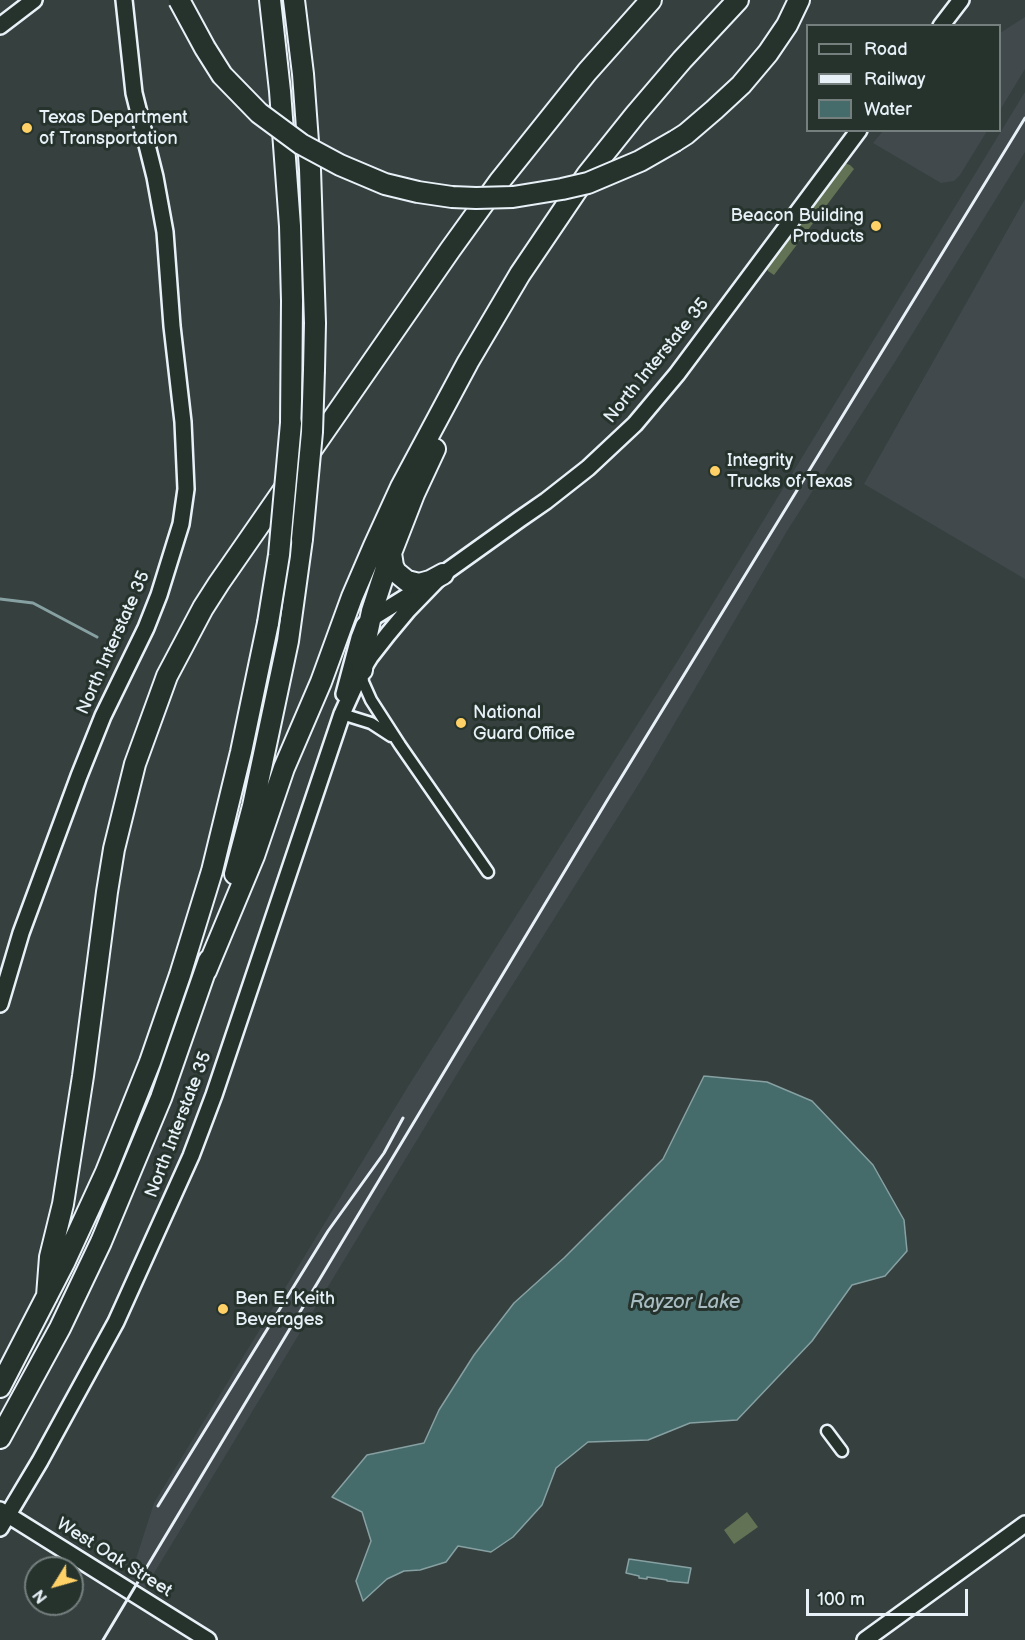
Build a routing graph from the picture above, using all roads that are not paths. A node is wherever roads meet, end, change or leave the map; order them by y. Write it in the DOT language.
graph roads {
  1 [pos="34,0"];
  2 [pos="179,0"];
  3 [pos="270,0"];
  4 [pos="294,0"];
  5 [pos="651,0"];
  6 [pos="738,0"];
  7 [pos="799,0"];
  8 [pos="961,0"];
  9 [pos="123,2"];
  10 [pos="943,24"];
  11 [pos="0,26"];
  12 [pos="858,132"];
  13 [pos="520,274"];
  14 [pos="391,553"];
  15 [pos="444,574"];
  16 [pos="369,620"];
  17 [pos="362,670"];
  18 [pos="342,714"];
  19 [pos="400,745"];
  20 [pos="488,872"];
  21 [pos="206,971"];
  22 [pos="0,1004"];
  23 [pos="47,1296"];
  24 [pos="0,1387"];
  25 [pos="827,1431"];
  26 [pos="0,1438"];
  27 [pos="842,1452"];
  28 [pos="3,1518"];
  29 [pos="1025,1524"];
  30 [pos="208,1640"];
  31 [pos="865,1640"];
  1 -- 11 [label="main road"];
  2 -- 7 [label="highway, bridge"];
  3 -- 23 [label="highway, bridge"];
  4 -- 21 [label="highway, bridge"];
  5 -- 23 [label="highway"];
  6 -- 13 [label="highway"];
  8 -- 10 [label="main road"];
  9 -- 22 [label="main road, North Interstate 35"];
  12 -- 15 [label="main road, North Interstate 35"];
  13 -- 14 [label="highway"];
  13 -- 21 [label="highway"];
  14 -- 15 [label="highway"];
  14 -- 16 [label="highway"];
  15 -- 16 [label="main road, North Interstate 35"];
  15 -- 17 [label="main road, North Interstate 35"];
  16 -- 17 [label="highway"];
  16 -- 18 [label="main road, North Interstate 35"];
  17 -- 18 [label="main road, North Interstate 35"];
  17 -- 19 [label="street"];
  18 -- 19 [label="street"];
  18 -- 28 [label="main road, North Interstate 35"];
  19 -- 20 [label="street"];
  21 -- 26 [label="highway"];
  23 -- 24 [label="highway"];
  25 -- 27 [label="street"];
  28 -- 30 [label="main road, West Oak Street"];
  29 -- 31 [label="main road"];
}
